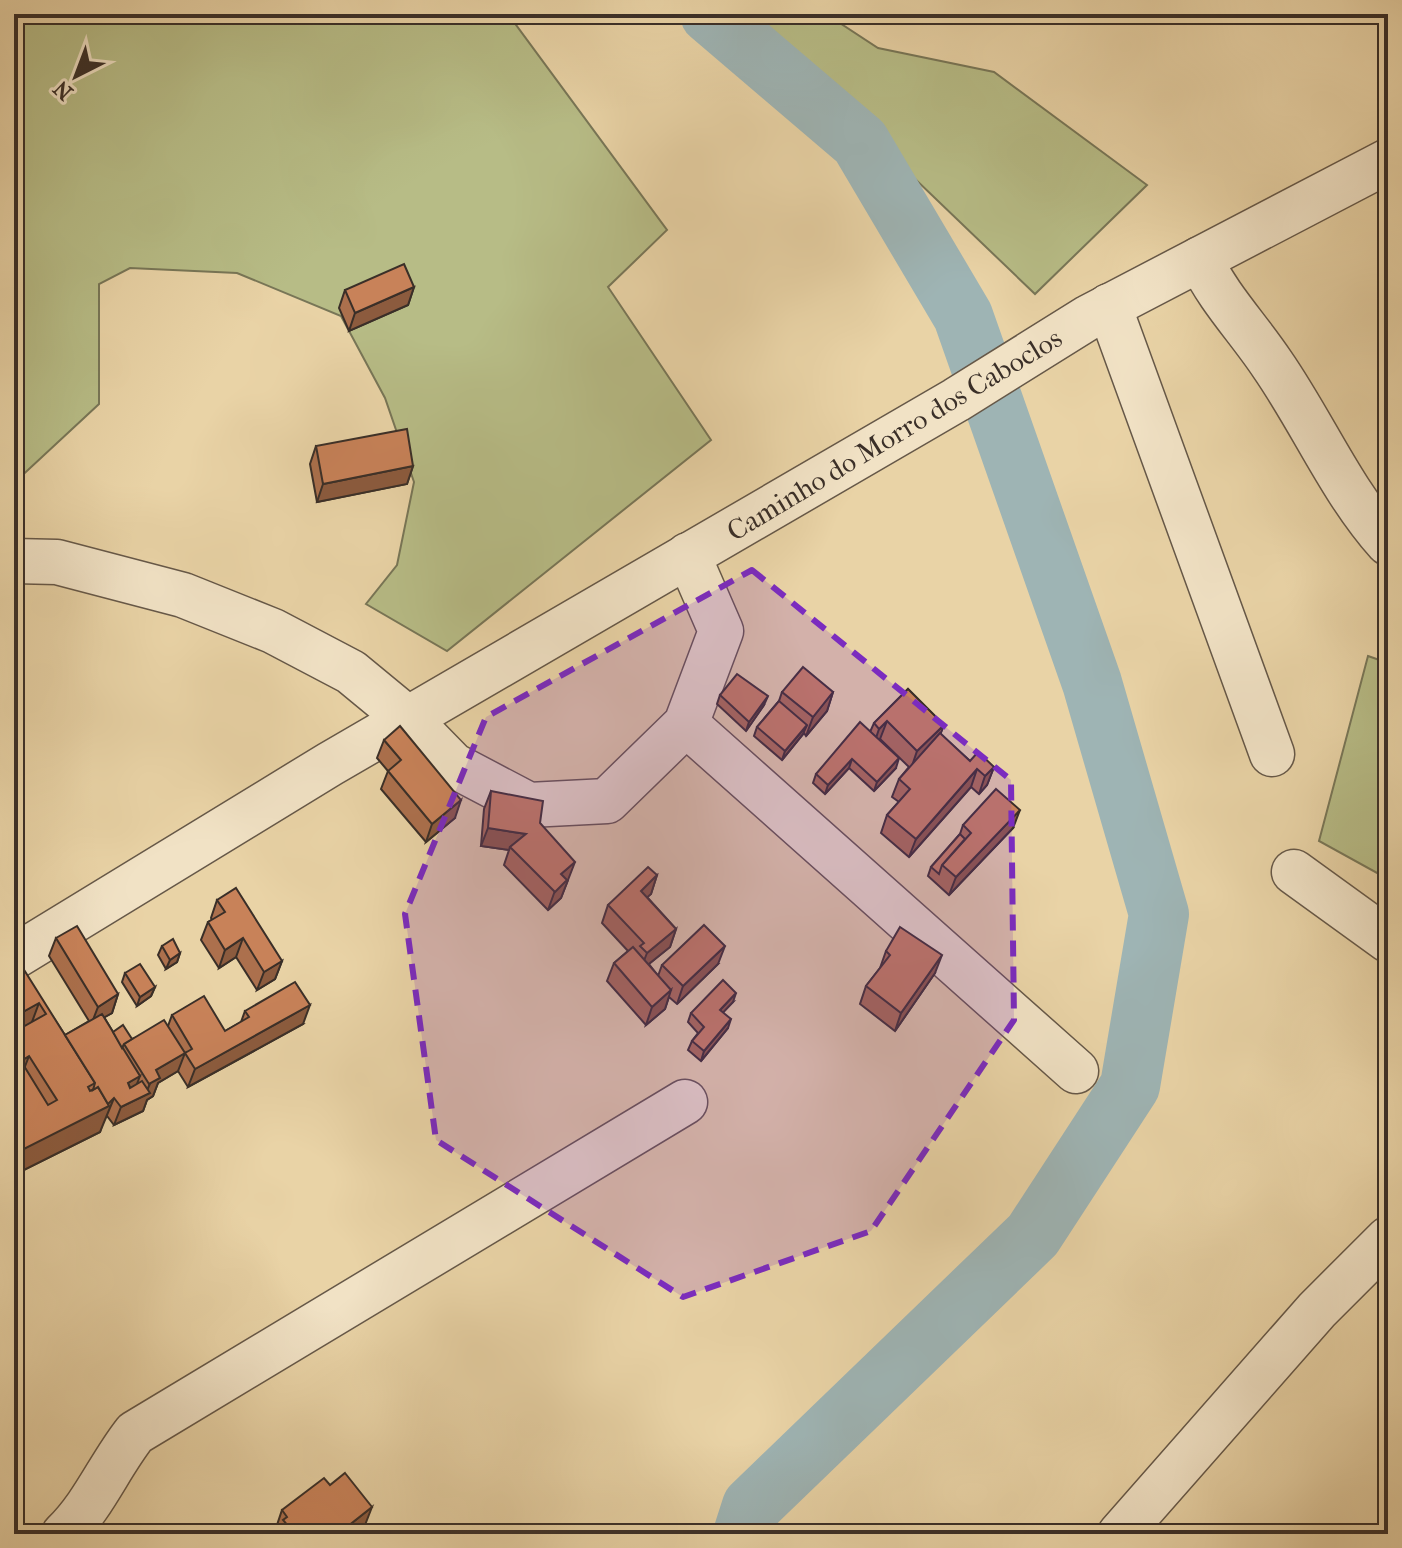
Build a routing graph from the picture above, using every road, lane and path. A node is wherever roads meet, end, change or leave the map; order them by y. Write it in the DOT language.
graph roads {
  1 [pos="1388,161"];
  2 [pos="1200,259"];
  3 [pos="1099,312"];
  4 [pos="1388,543"];
  5 [pos="688,555"];
  6 [pos="14,561"];
  7 [pos="408,719"];
  8 [pos="686,724"];
  9 [pos="1272,754"];
  10 [pos="1294,872"];
  11 [pos="1388,940"];
  12 [pos="14,957"];
  13 [pos="1076,1071"];
  14 [pos="685,1102"];
  15 [pos="1388,1239"];
  16 [pos="64,1534"];
  17 [pos="1120,1534"];
  1 -- 2 [label="street, Caminho do Morro dos Caboclos"];
  2 -- 3 [label="street, Caminho do Morro dos Caboclos"];
  2 -- 4 [label="street"];
  3 -- 5 [label="street, Caminho do Morro dos Caboclos"];
  3 -- 9 [label="street"];
  5 -- 7 [label="street, Caminho do Morro dos Caboclos"];
  5 -- 8 [label="street"];
  6 -- 7 [label="street"];
  7 -- 8 [label="street"];
  7 -- 12 [label="street, Caminho do Morro dos Caboclos"];
  8 -- 13 [label="street"];
  10 -- 11 [label="street"];
  14 -- 16 [label="street"];
  15 -- 17 [label="street"];
}
